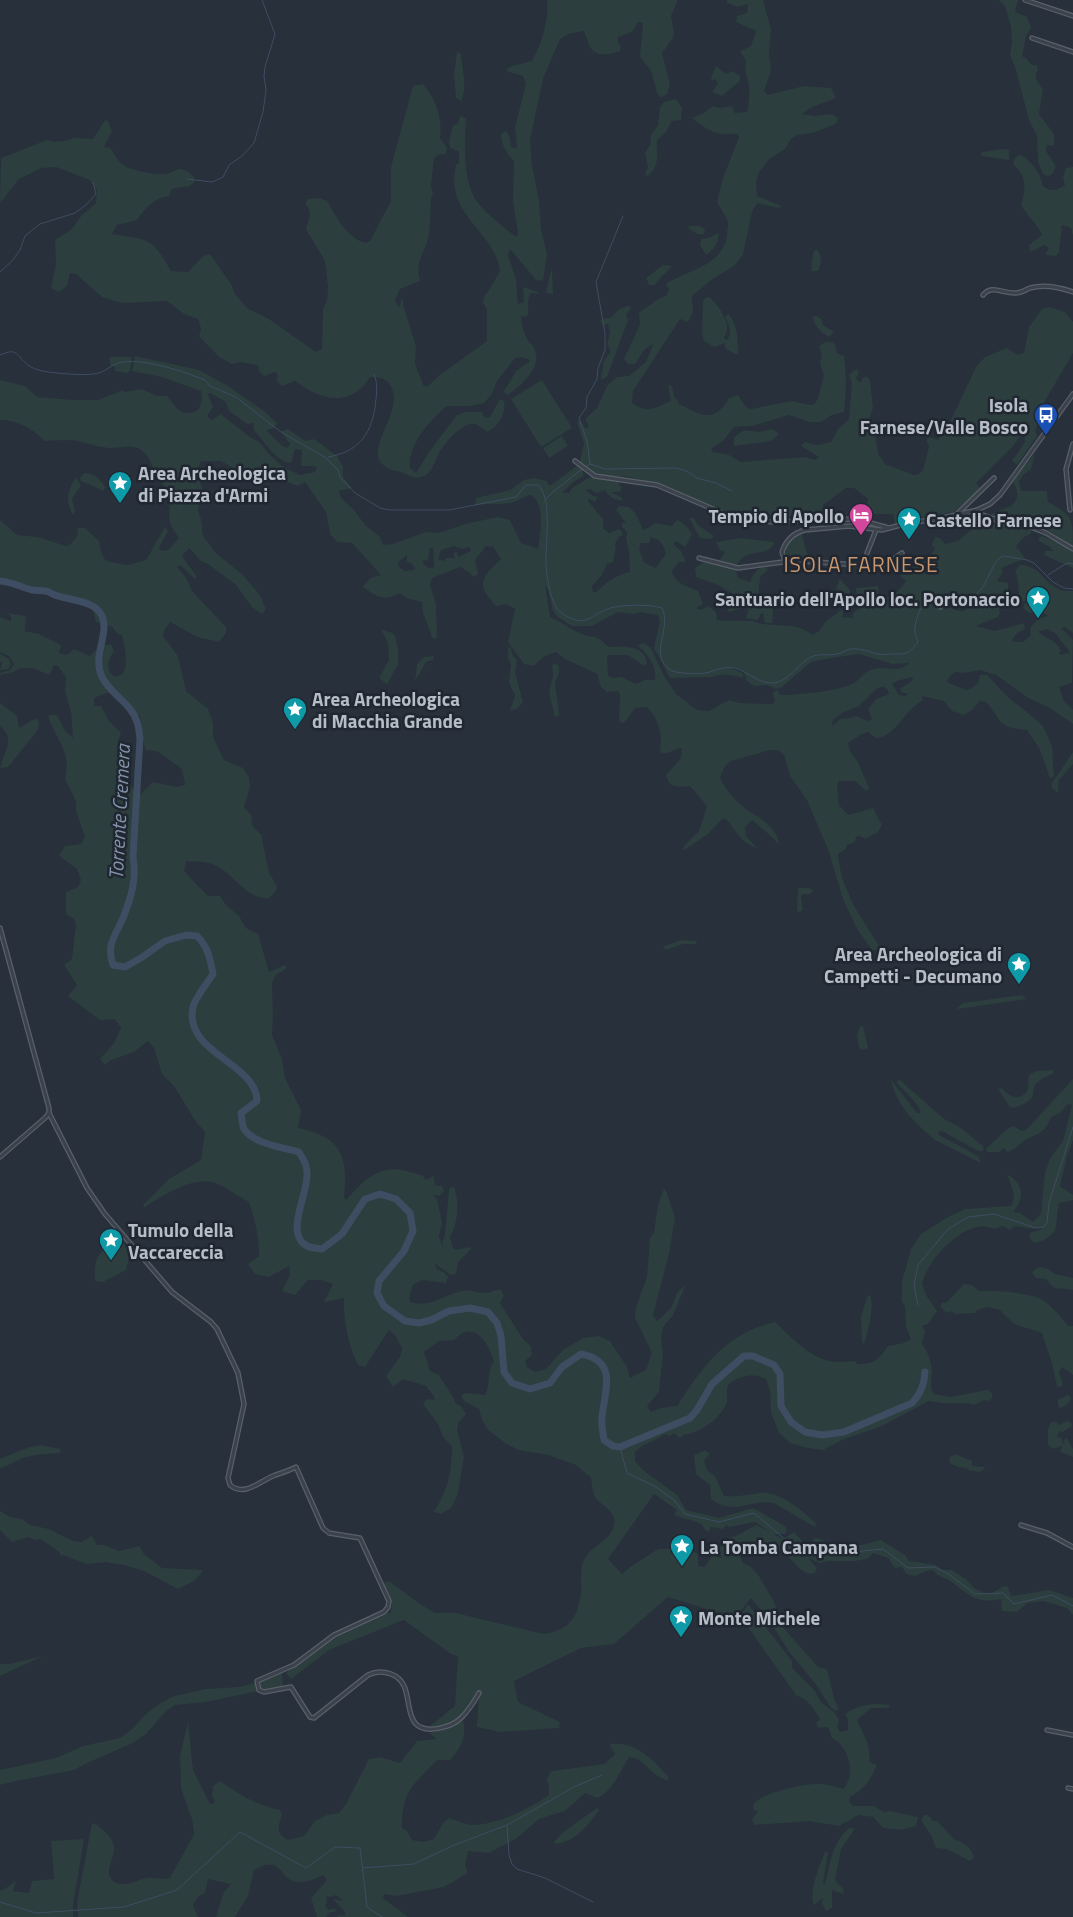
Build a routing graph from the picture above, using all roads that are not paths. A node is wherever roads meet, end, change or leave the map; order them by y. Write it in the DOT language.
graph roads {
  1 [pos="1025,0"];
  2 [pos="1073,16"];
  3 [pos="1032,38"];
  4 [pos="1073,52"];
  5 [pos="1073,292"];
  6 [pos="983,296"];
  7 [pos="1073,394"];
  8 [pos="1073,444"];
  9 [pos="575,461"];
  10 [pos="994,478"];
  11 [pos="1070,510"];
  12 [pos="959,514"];
  13 [pos="889,528"];
  14 [pos="876,530"];
  15 [pos="1073,549"];
  16 [pos="867,553"];
  17 [pos="902,553"];
  18 [pos="699,558"];
  19 [pos="783,562"];
  20 [pos="948,599"];
  21 [pos="941,605"];
  22 [pos="0,928"];
  23 [pos="49,1113"];
  24 [pos="0,1157"];
  25 [pos="1021,1525"];
  26 [pos="1073,1547"];
  27 [pos="479,1694"];
  28 [pos="1047,1730"];
  29 [pos="1073,1735"];
  30 [pos="1068,1788"];
  31 [pos="1073,1789"];
  1 -- 2 [label="street"];
  3 -- 4 [label="street"];
  5 -- 6 [label="street"];
  7 -- 12 [label="street"];
  8 -- 11 [label="street"];
  9 -- 13 [label="street"];
  10 -- 12 [label="street"];
  12 -- 13 [label="street"];
  12 -- 15 [label="street"];
  13 -- 14 [label="street"];
  14 -- 16 [label="street"];
  14 -- 17 [label="street"];
  18 -- 19 [label="street"];
  20 -- 21 [label="street"];
  22 -- 23 [label="street"];
  23 -- 24 [label="street"];
  23 -- 27 [label="street"];
  25 -- 26 [label="street"];
  28 -- 29 [label="street"];
  30 -- 31 [label="street"];
}
